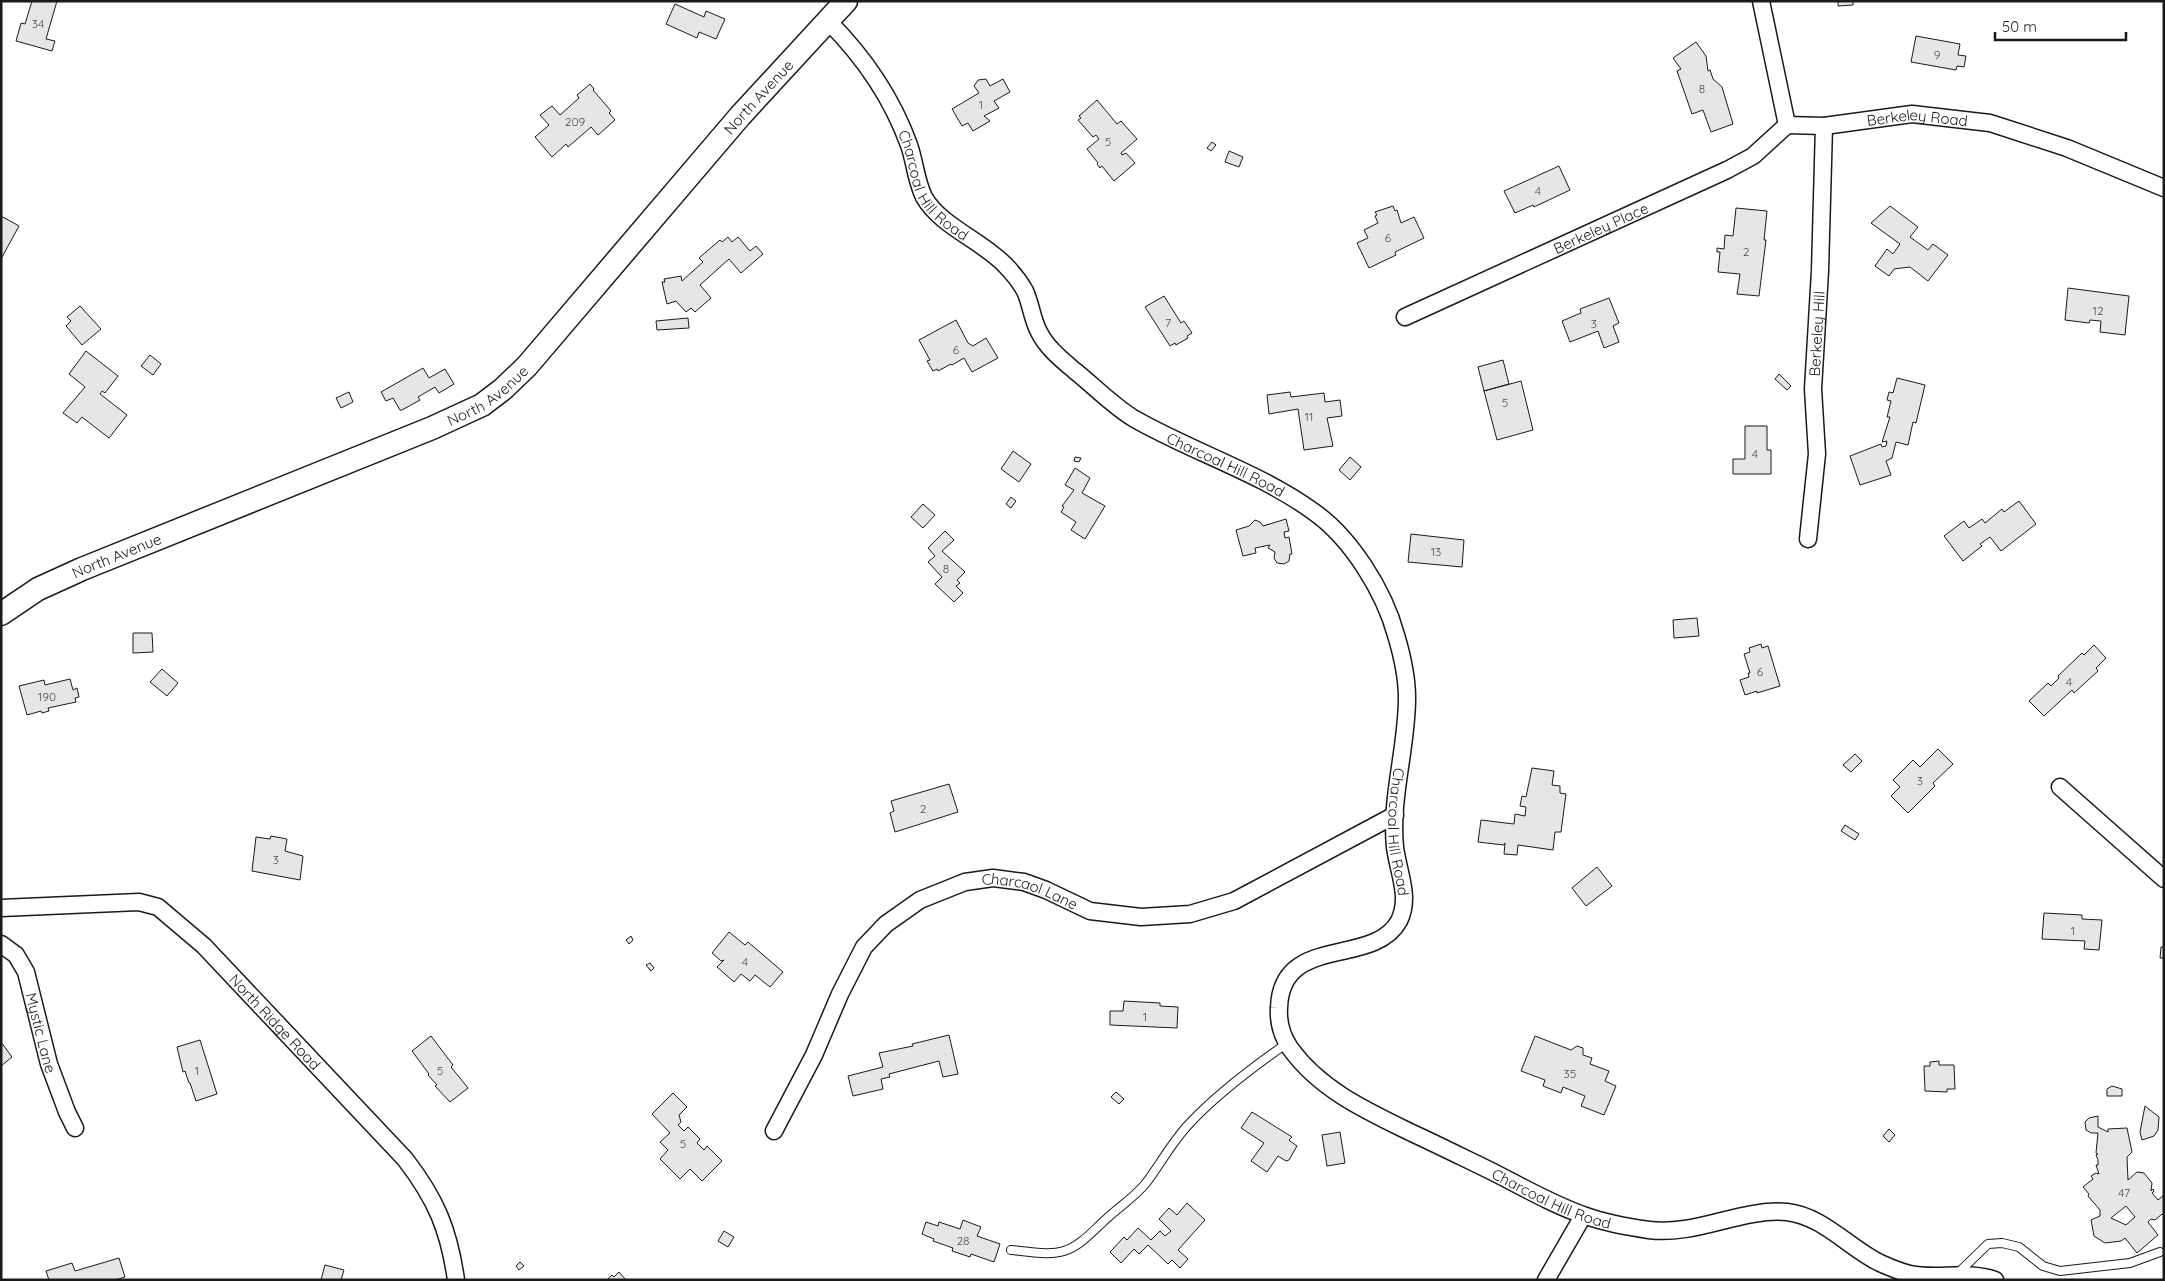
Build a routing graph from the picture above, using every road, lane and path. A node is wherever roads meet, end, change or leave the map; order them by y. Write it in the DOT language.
graph roads {
  1 [pos="846,1"];
  2 [pos="1761,1"];
  3 [pos="828,21"];
  4 [pos="1787,125"];
  5 [pos="1824,126"];
  6 [pos="2164,188"];
  7 [pos="1405,318"];
  8 [pos="1808,539"];
  9 [pos="1,614"];
  10 [pos="2060,787"];
  11 [pos="1394,815"];
  12 [pos="2164,879"];
  13 [pos="1,908"];
  14 [pos="1,944"];
  15 [pos="1286,1044"];
  16 [pos="75,1128"];
  17 [pos="774,1131"];
  18 [pos="1583,1216"];
  19 [pos="1011,1250"];
  20 [pos="2160,1252"];
  21 [pos="1956,1274"];
  22 [pos="456,1280"];
  23 [pos="1546,1280"];
  24 [pos="1995,1280"];
  1 -- 3 [label="street, North Avenue"];
  2 -- 4 [label="street"];
  3 -- 9 [label="street, North Avenue"];
  3 -- 11 [label="street, Charcoal Hill Road"];
  4 -- 5 [label="street, Berkeley Road"];
  4 -- 7 [label="street, Berkeley Place"];
  5 -- 6 [label="street, Berkeley Road"];
  5 -- 8 [label="street, Berkeley Hill"];
  10 -- 12 [label="street"];
  11 -- 15 [label="street, Charcoal Hill Road"];
  11 -- 17 [label="street, Charcaol Lane"];
  13 -- 22 [label="street, North Ridge Road"];
  14 -- 16 [label="street, Mystic Lane"];
  15 -- 18 [label="street, Charcoal Hill Road"];
  15 -- 19 [label="lane"];
  18 -- 21 [label="street, Charcoal Hill Road"];
  18 -- 23 [label="street"];
  20 -- 21 [label="lane"];
  21 -- 24 [label="street, Charcoal Hill Road"];
}
